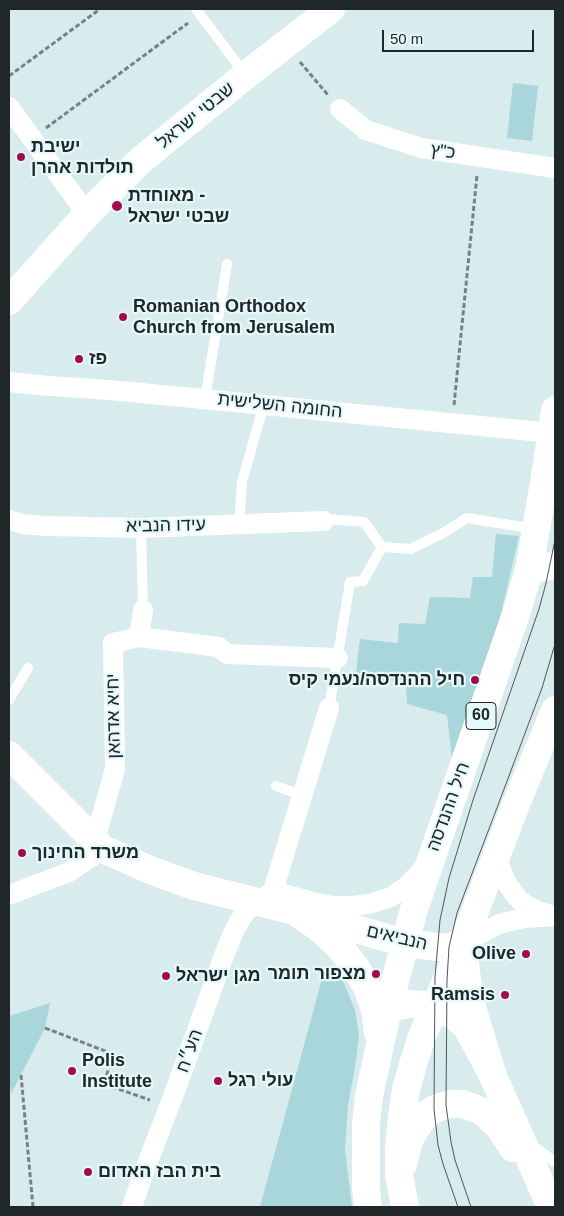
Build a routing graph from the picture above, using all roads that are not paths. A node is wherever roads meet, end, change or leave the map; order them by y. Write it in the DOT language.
graph roads {
  1 [pos="331,9"];
  2 [pos="198,11"];
  3 [pos="246,75"];
  4 [pos="9,108"];
  5 [pos="340,109"];
  6 [pos="555,168"];
  7 [pos="87,214"];
  8 [pos="227,264"];
  9 [pos="9,301"];
  10 [pos="9,382"];
  11 [pos="205,399"];
  12 [pos="264,404"];
  13 [pos="554,421"];
  14 [pos="9,520"];
  15 [pos="324,521"];
  16 [pos="239,524"];
  17 [pos="141,528"];
  18 [pos="536,529"];
  19 [pos="382,547"];
  20 [pos="555,565"];
  21 [pos="529,570"];
  22 [pos="142,610"];
  23 [pos="139,637"];
  24 [pos="338,658"];
  25 [pos="28,668"];
  26 [pos="9,700"];
  27 [pos="329,708"];
  28 [pos="555,710"];
  29 [pos="9,755"];
  30 [pos="276,786"];
  31 [pos="303,796"];
  32 [pos="99,844"];
  33 [pos="496,856"];
  34 [pos="429,862"];
  35 [pos="9,895"];
  36 [pos="266,896"];
  37 [pos="294,911"];
  38 [pos="555,916"];
  39 [pos="404,943"];
  40 [pos="462,943"];
  41 [pos="434,1006"];
  42 [pos="388,1008"];
  43 [pos="380,1047"];
  44 [pos="493,1076"];
  45 [pos="519,1136"];
  46 [pos="366,1146"];
  47 [pos="555,1162"];
  48 [pos="399,1176"];
  49 [pos="550,1205"];
  50 [pos="132,1207"];
  51 [pos="368,1207"];
  52 [pos="379,1207"];
  53 [pos="405,1207"];
  1 -- 3 [label="main road, שבטי ישראל"];
  2 -- 3 [label="lane"];
  3 -- 7 [label="main road, שבטי ישראל"];
  4 -- 7 [label="street"];
  5 -- 6 [label="street, כ\"ץ"];
  7 -- 9 [label="main road, שבטי ישראל"];
  8 -- 11 [label="lane"];
  10 -- 11 [label="street, החומה השלישית"];
  11 -- 12 [label="street, החומה השלישית"];
  12 -- 13 [label="street, החומה השלישית"];
  12 -- 16 [label="lane"];
  13 -- 18 [label="main road, חיל ההנדסה / 60"];
  14 -- 17 [label="street, עידו הנביא"];
  15 -- 16 [label="street, עידו הנביא"];
  15 -- 19 [label="lane"];
  16 -- 17 [label="street, עידו הנביא"];
  17 -- 22 [label="lane"];
  18 -- 19 [label="lane"];
  18 -- 21 [label="main road, חיל ההנדסה / 60"];
  19 -- 24 [label="lane"];
  20 -- 21 [label="main road"];
  21 -- 34 [label="main road, חיל ההנדסה / 60"];
  22 -- 23 [label="street"];
  23 -- 24 [label="street"];
  23 -- 32 [label="street, יחיא אדהאן"];
  24 -- 27 [label="lane"];
  25 -- 26 [label="lane"];
  27 -- 31 [label="street"];
  28 -- 33 [label="main road"];
  29 -- 32 [label="main road, הנביאים"];
  30 -- 31 [label="lane"];
  31 -- 36 [label="street"];
  32 -- 35 [label="street"];
  32 -- 36 [label="main road, הנביאים"];
  33 -- 38 [label="street"];
  33 -- 40 [label="main road"];
  34 -- 36 [label="street, הנביאים"];
  34 -- 39 [label="main road, חיל ההנדסה / 60"];
  36 -- 37 [label="main road, הנביאים"];
  36 -- 50 [label="street, הע״ח"];
  37 -- 39 [label="main road, הנביאים"];
  37 -- 43 [label="main road"];
  38 -- 40 [label="street"];
  39 -- 40 [label="main road, הנביאים"];
  39 -- 42 [label="main road, חיל ההנדסה / 60"];
  40 -- 41 [label="main road"];
  40 -- 44 [label="main road"];
  41 -- 42 [label="main road"];
  41 -- 44 [label="main road"];
  41 -- 48 [label="main road"];
  42 -- 43 [label="main road, חיל ההנדסה / 60"];
  43 -- 46 [label="main road, חיל ההנדסה / 60"];
  44 -- 45 [label="main road"];
  45 -- 47 [label="lane"];
  45 -- 49 [label="main road"];
  46 -- 51 [label="main road, 60"];
  46 -- 52 [label="main road, חיל ההנדסה"];
  48 -- 49 [label="main road"];
  48 -- 53 [label="main road"];
}
